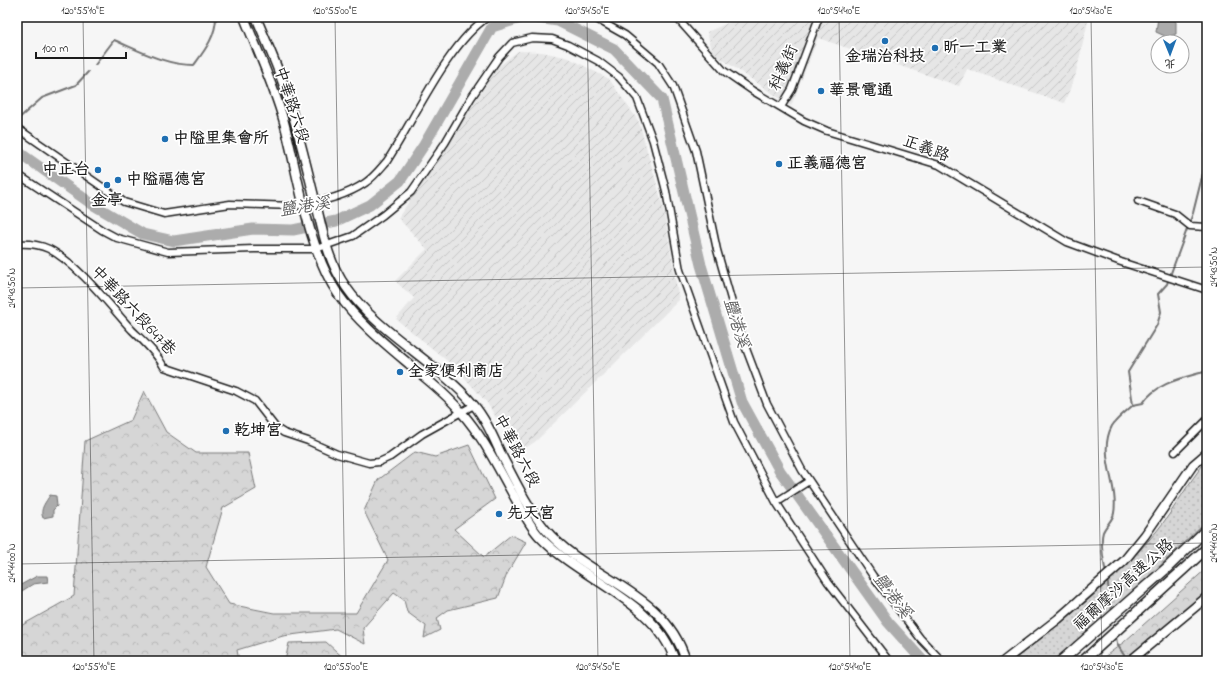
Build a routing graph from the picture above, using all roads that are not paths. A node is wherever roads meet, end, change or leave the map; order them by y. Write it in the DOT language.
graph roads {
  1 [pos="244,17"];
  2 [pos="256,17"];
  3 [pos="488,17"];
  4 [pos="593,17"];
  5 [pos="676,17"];
  6 [pos="819,17"];
  7 [pos="781,108"];
  8 [pos="17,128"];
  9 [pos="17,174"];
  10 [pos="315,201"];
  11 [pos="1138,201"];
  12 [pos="304,204"];
  13 [pos="1207,227"];
  14 [pos="17,244"];
  15 [pos="327,246"];
  16 [pos="316,249"];
  17 [pos="1207,290"];
  18 [pos="474,405"];
  19 [pos="462,412"];
  20 [pos="1207,420"];
  21 [pos="1207,449"];
  22 [pos="1175,452"];
  23 [pos="1207,453"];
  24 [pos="1196,462"];
  25 [pos="809,481"];
  26 [pos="776,502"];
  27 [pos="1207,529"];
  28 [pos="1207,548"];
  29 [pos="1207,597"];
  30 [pos="1207,602"];
  31 [pos="1173,624"];
  32 [pos="675,661"];
  33 [pos="686,661"];
  34 [pos="889,661"];
  35 [pos="942,661"];
  36 [pos="1004,661"];
  37 [pos="1060,661"];
  38 [pos="1083,661"];
  39 [pos="1131,661"];
  1 -- 12 [label="main road, 中華路六段"];
  2 -- 10 [label="main road, 中華路六段"];
  3 -- 10 [label="street"];
  4 -- 25 [label="street"];
  5 -- 7 [label="street, 正義路"];
  6 -- 7 [label="street, 科義街"];
  7 -- 17 [label="street, 正義路"];
  8 -- 12 [label="street"];
  9 -- 16 [label="street"];
  10 -- 12 [label="street"];
  10 -- 15 [label="main road, 中華路六段"];
  11 -- 13 [label="street"];
  12 -- 16 [label="main road, 中華路六段"];
  14 -- 19 [label="street, 中華路六段647巷"];
  15 -- 16 [label="street"];
  15 -- 18 [label="main road, 中華路六段"];
  15 -- 26 [label="street"];
  16 -- 19 [label="main road, 中華路六段"];
  18 -- 19 [label="street, 中華路六段647巷"];
  18 -- 33 [label="main road, 中華路六段"];
  19 -- 32 [label="main road, 中華路六段"];
  20 -- 22 [label="street"];
  21 -- 24 [label="main road"];
  23 -- 24 [label="main road"];
  24 -- 36 [label="main road"];
  25 -- 26 [label="street"];
  25 -- 35 [label="street"];
  26 -- 34 [label="street"];
  27 -- 37 [label="highway, 福爾摩沙高速公路"];
  28 -- 38 [label="highway, 福爾摩沙高速公路"];
  29 -- 31 [label="main road"];
  30 -- 31 [label="main road"];
  31 -- 39 [label="main road"];
}
